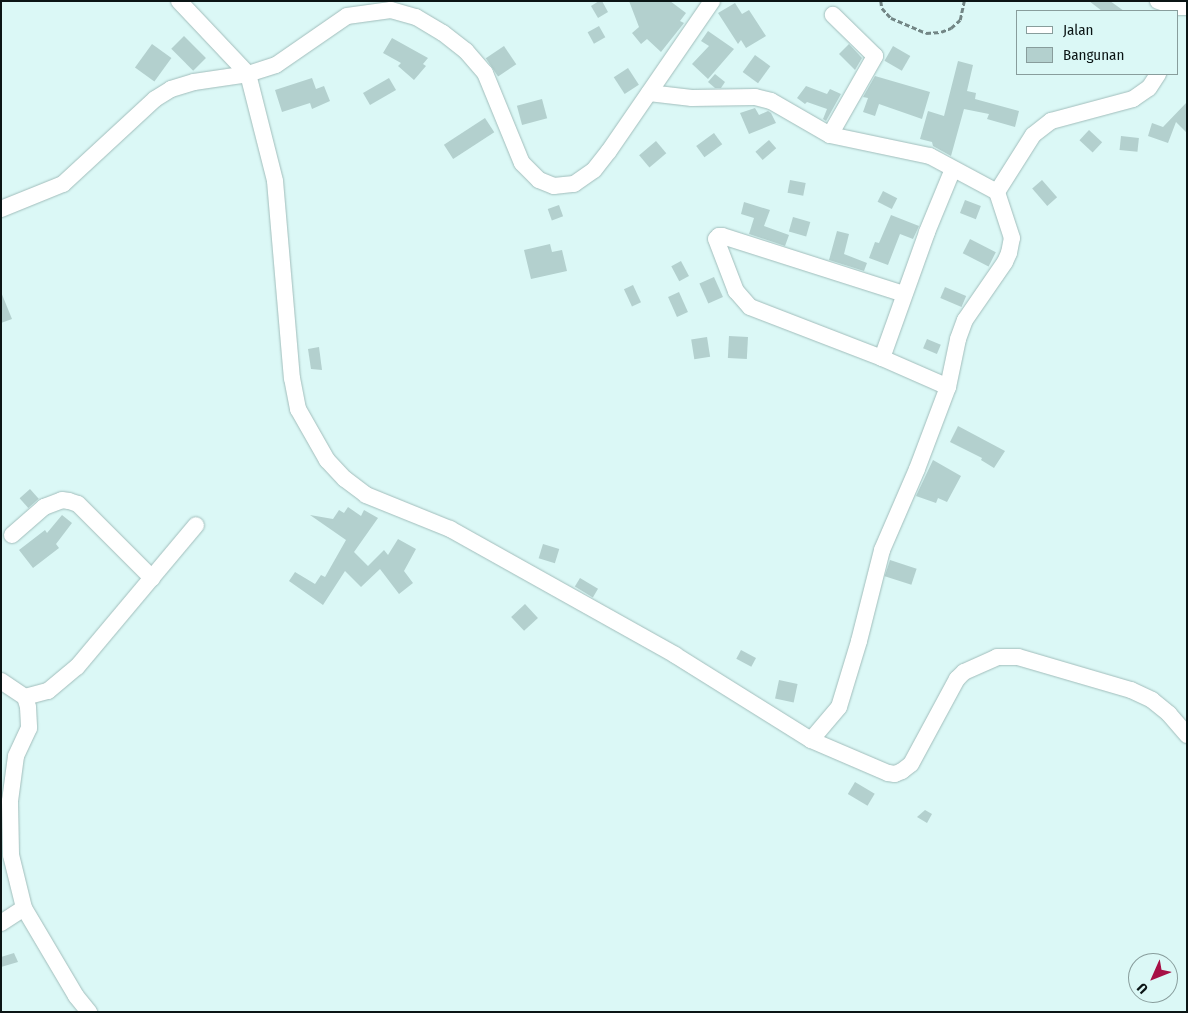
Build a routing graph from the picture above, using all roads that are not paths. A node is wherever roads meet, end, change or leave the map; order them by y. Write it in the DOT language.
graph roads {
  1 [pos="179,1"];
  2 [pos="712,1"];
  3 [pos="1158,1"];
  4 [pos="1179,8"];
  5 [pos="833,15"];
  6 [pos="248,74"];
  7 [pos="1157,75"];
  8 [pos="649,93"];
  9 [pos="830,135"];
  10 [pos="953,169"];
  11 [pos="996,192"];
  12 [pos="1,209"];
  13 [pos="904,294"];
  14 [pos="882,358"];
  15 [pos="948,387"];
  16 [pos="196,526"];
  17 [pos="12,536"];
  18 [pos="152,578"];
  19 [pos="1,681"];
  20 [pos="25,697"];
  21 [pos="1187,735"];
  22 [pos="811,740"];
  23 [pos="9,757"];
  24 [pos="24,908"];
  25 [pos="1,923"];
  26 [pos="89,1012"];
  1 -- 6 [label="street"];
  2 -- 8 [label="street"];
  3 -- 4 [label="street"];
  5 -- 9 [label="street"];
  6 -- 8 [label="street"];
  6 -- 12 [label="street"];
  6 -- 22 [label="street"];
  7 -- 11 [label="street"];
  8 -- 9 [label="street"];
  9 -- 10 [label="street"];
  10 -- 11 [label="street"];
  10 -- 13 [label="street"];
  11 -- 15 [label="street"];
  13 -- 14 [label="street"];
  13 -- 14 [label="street"];
  14 -- 15 [label="street"];
  15 -- 22 [label="street"];
  16 -- 18 [label="street"];
  17 -- 18 [label="street"];
  18 -- 20 [label="street"];
  19 -- 20 [label="street"];
  20 -- 23 [label="street"];
  21 -- 22 [label="street"];
  23 -- 24 [label="street"];
  24 -- 25 [label="street"];
  24 -- 26 [label="street"];
}
